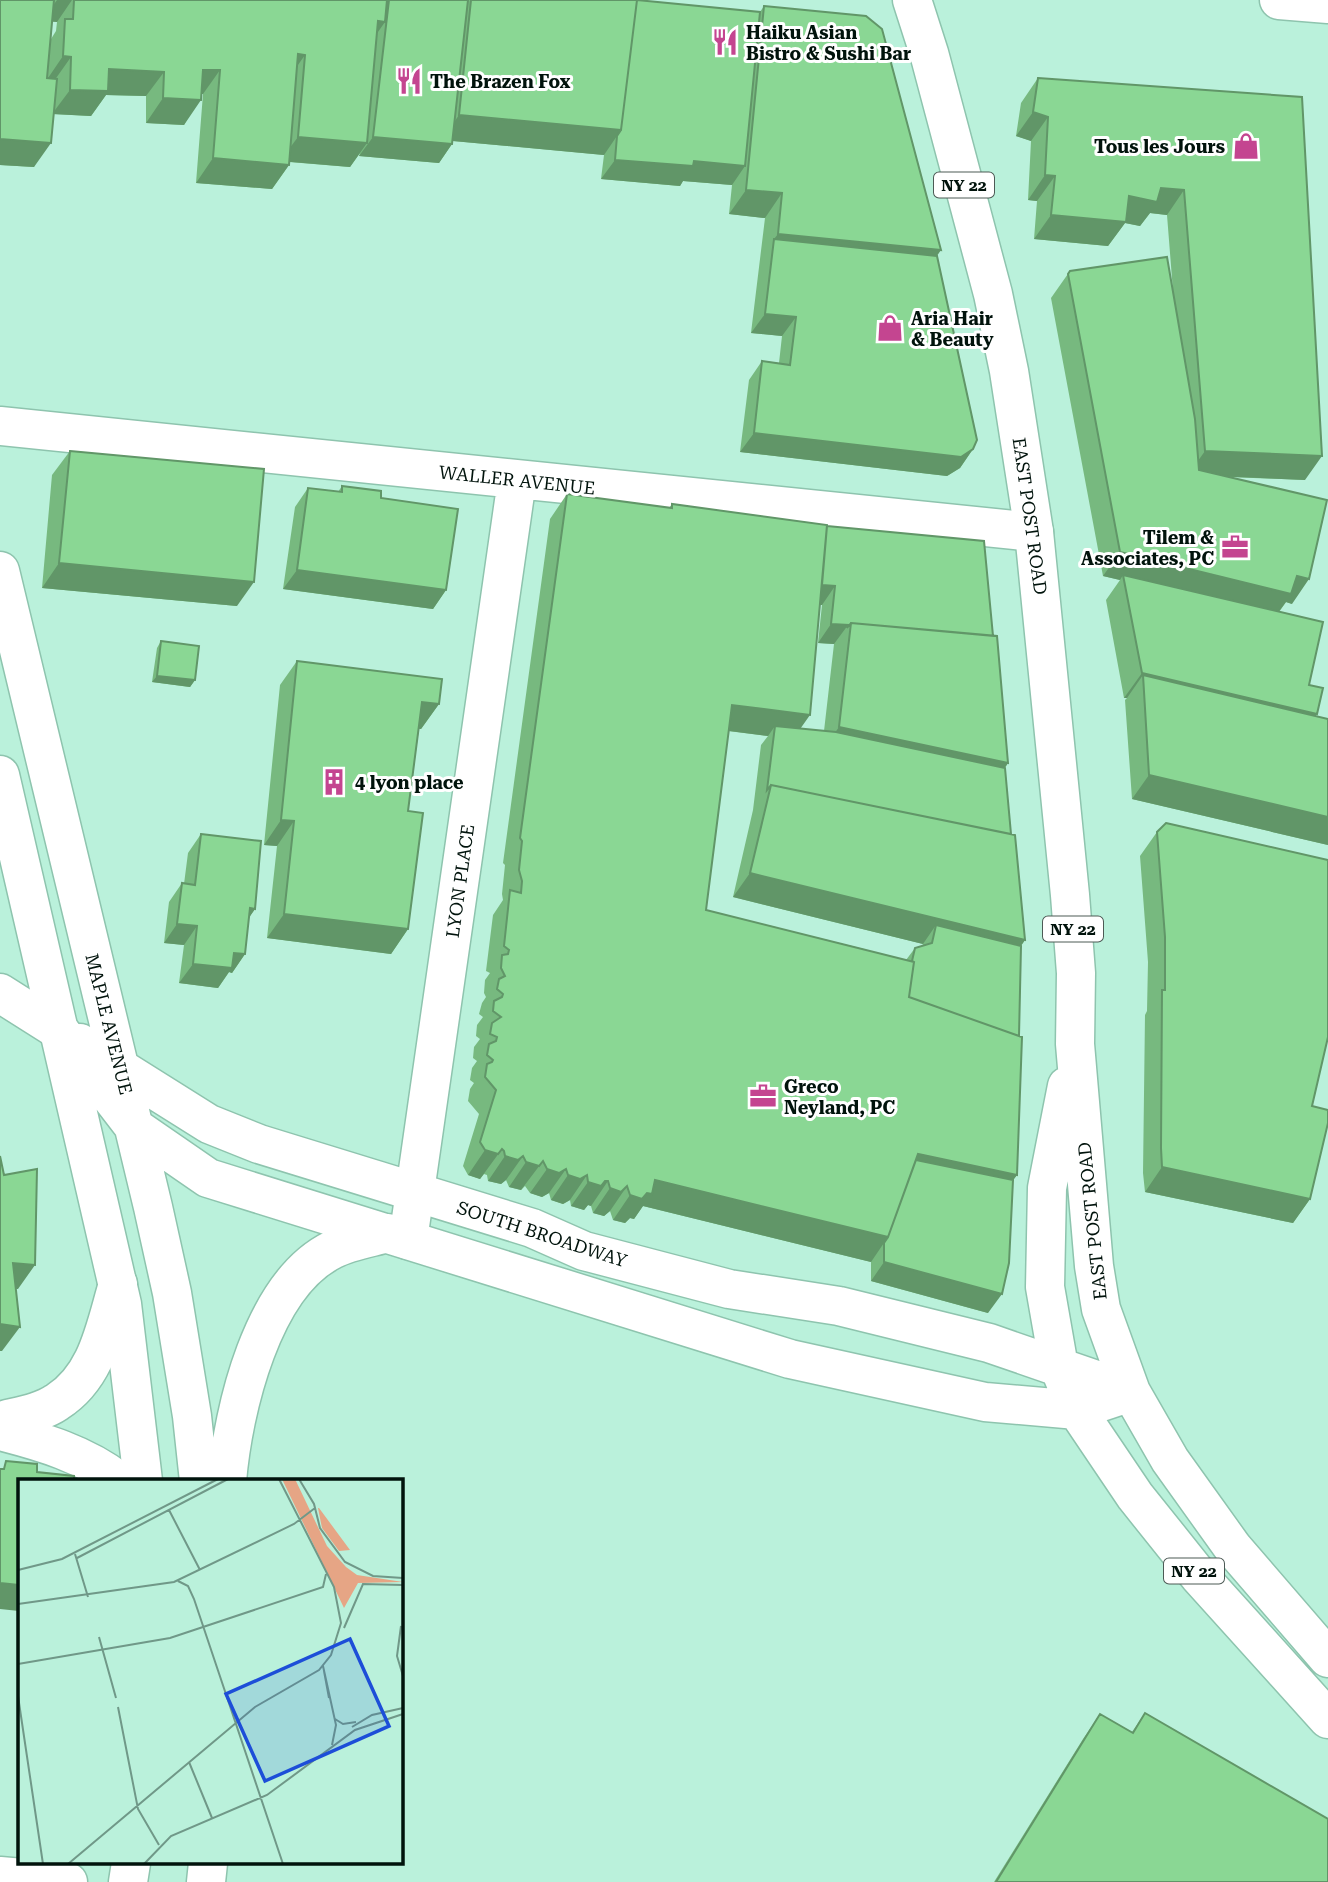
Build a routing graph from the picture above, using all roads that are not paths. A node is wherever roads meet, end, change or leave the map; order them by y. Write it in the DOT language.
graph roads {
  1 [pos="912,0"];
  2 [pos="1279,0"];
  3 [pos="1328,4"];
  4 [pos="0,426"];
  5 [pos="517,481"];
  6 [pos="1034,532"];
  7 [pos="0,571"];
  8 [pos="0,775"];
  9 [pos="7,845"];
  10 [pos="0,993"];
  11 [pos="60,1031"];
  12 [pos="1075,1044"];
  13 [pos="120,1068"];
  14 [pos="134,1128"];
  15 [pos="415,1192"];
  16 [pos="398,1237"];
  17 [pos="118,1283"];
  18 [pos="1059,1367"];
  19 [pos="1131,1392"];
  20 [pos="1077,1410"];
  21 [pos="0,1421"];
  22 [pos="0,1431"];
  23 [pos="116,1479"];
  24 [pos="143,1479"];
  25 [pos="199,1479"];
  26 [pos="227,1479"];
  27 [pos="1328,1658"];
  28 [pos="1328,1719"];
  29 [pos="131,1864"];
  30 [pos="208,1864"];
  31 [pos="0,1876"];
  32 [pos="68,1882"];
  33 [pos="128,1882"];
  34 [pos="206,1882"];
  1 -- 6 [label="main road, EAST POST ROAD / NY 22"];
  2 -- 3 [label="main road"];
  4 -- 5 [label="main road, WALLER AVENUE"];
  5 -- 6 [label="main road, WALLER AVENUE"];
  5 -- 15 [label="main road, LYON PLACE"];
  6 -- 12 [label="main road, EAST POST ROAD / NY 22"];
  7 -- 13 [label="main road, MAPLE AVENUE"];
  8 -- 9 [label="main road"];
  9 -- 11 [label="main road"];
  10 -- 11 [label="main road, SOUTH BROADWAY"];
  11 -- 13 [label="main road, SOUTH BROADWAY"];
  11 -- 14 [label="main road, SOUTH BROADWAY"];
  11 -- 17 [label="main road"];
  12 -- 18 [label="main road, EAST POST ROAD / NY 22"];
  12 -- 19 [label="main road, EAST POST ROAD / NY 22"];
  13 -- 14 [label="main road, MAPLE AVENUE"];
  13 -- 15 [label="main road, SOUTH BROADWAY"];
  14 -- 16 [label="main road, SOUTH BROADWAY"];
  14 -- 25 [label="main road, MAPLE AVENUE"];
  15 -- 16 [label="main road, LYON PLACE"];
  15 -- 18 [label="main road, SOUTH BROADWAY"];
  16 -- 20 [label="main road, SOUTH BROADWAY"];
  16 -- 26 [label="main road"];
  17 -- 21 [label="main road"];
  17 -- 24 [label="main road"];
  18 -- 19 [label="main road, SOUTH BROADWAY"];
  18 -- 20 [label="main road, EAST POST ROAD / NY 22"];
  19 -- 20 [label="main road, SOUTH BROADWAY"];
  19 -- 27 [label="main road, NY 22"];
  20 -- 28 [label="main road, NY 22"];
  22 -- 23 [label="main road"];
  29 -- 33 [label="main road"];
  30 -- 34 [label="main road"];
  31 -- 32 [label="main road"];
}
